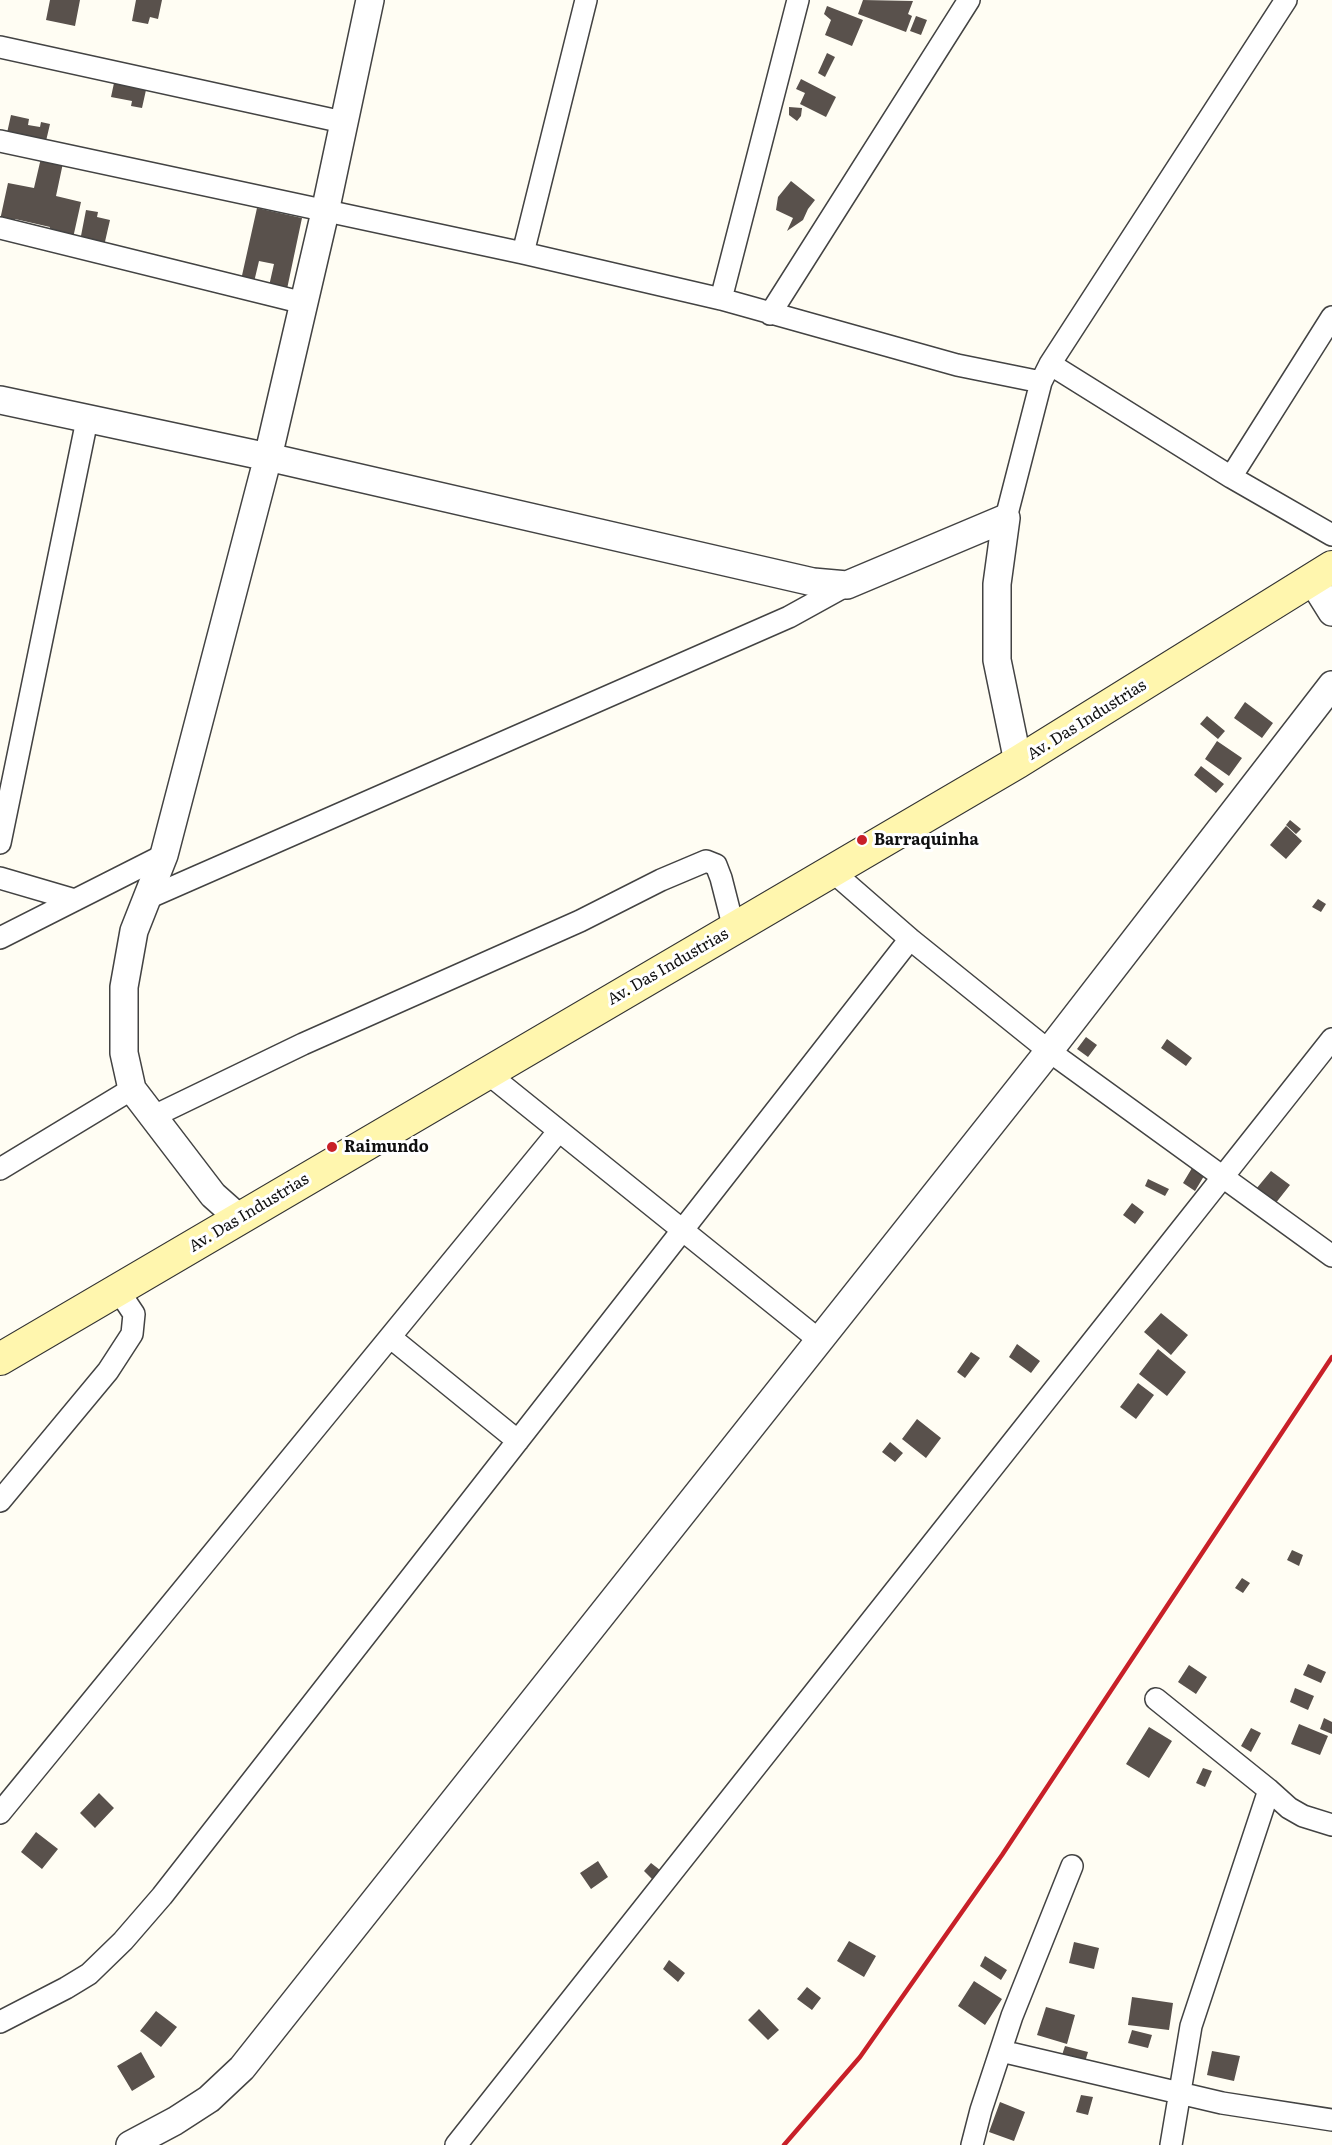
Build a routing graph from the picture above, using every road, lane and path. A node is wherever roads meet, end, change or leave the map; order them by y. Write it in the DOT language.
graph roads {
  1 [pos="370,0"];
  2 [pos="586,0"];
  3 [pos="798,0"];
  4 [pos="969,0"];
  5 [pos="1286,0"];
  6 [pos="0,47"];
  7 [pos="343,122"];
  8 [pos="0,141"];
  9 [pos="325,212"];
  10 [pos="0,228"];
  11 [pos="523,253"];
  12 [pos="721,299"];
  13 [pos="304,303"];
  14 [pos="770,314"];
  15 [pos="1332,317"];
  16 [pos="1046,373"];
  17 [pos="0,400"];
  18 [pos="87,420"];
  19 [pos="268,457"];
  20 [pos="1231,477"];
  21 [pos="1006,518"];
  22 [pos="1332,535"];
  23 [pos="1322,574"];
  24 [pos="848,585"];
  25 [pos="1332,612"];
  26 [pos="1332,685"];
  27 [pos="1018,762"];
  28 [pos="0,843"];
  29 [pos="164,855"];
  30 [pos="832,871"];
  31 [pos="0,878"];
  32 [pos="148,898"];
  33 [pos="75,900"];
  34 [pos="734,928"];
  35 [pos="0,938"];
  36 [pos="910,939"];
  37 [pos="1332,1040"];
  38 [pos="1049,1051"];
  39 [pos="486,1072"];
  40 [pos="132,1089"];
  41 [pos="152,1117"];
  42 [pos="558,1132"];
  43 [pos="0,1169"];
  44 [pos="1224,1177"];
  45 [pos="240,1219"];
  46 [pos="683,1229"];
  47 [pos="1332,1256"];
  48 [pos="118,1290"];
  49 [pos="390,1337"];
  50 [pos="819,1340"];
  51 [pos="0,1359"];
  52 [pos="518,1441"];
  53 [pos="0,1501"];
  54 [pos="1156,1699"];
  55 [pos="1269,1790"];
  56 [pos="0,1813"];
  57 [pos="1332,1825"];
  58 [pos="1072,1866"];
  59 [pos="0,2022"];
  60 [pos="1001,2051"];
  61 [pos="1180,2093"];
  62 [pos="1332,2120"];
  63 [pos="130,2145"];
  64 [pos="456,2145"];
  65 [pos="972,2145"];
  66 [pos="1171,2145"];
  1 -- 7 [label="street"];
  2 -- 11 [label="street"];
  3 -- 12 [label="street"];
  4 -- 14 [label="street"];
  5 -- 16 [label="street"];
  6 -- 7 [label="street"];
  7 -- 9 [label="street"];
  8 -- 9 [label="street"];
  9 -- 11 [label="street"];
  9 -- 13 [label="street"];
  10 -- 13 [label="street"];
  11 -- 12 [label="street"];
  12 -- 14 [label="street"];
  13 -- 19 [label="street"];
  14 -- 16 [label="street"];
  15 -- 20 [label="street"];
  16 -- 20 [label="street"];
  16 -- 21 [label="street"];
  17 -- 18 [label="street"];
  18 -- 19 [label="street"];
  18 -- 28 [label="street"];
  19 -- 24 [label="street"];
  19 -- 29 [label="street"];
  20 -- 22 [label="street"];
  21 -- 24 [label="street"];
  21 -- 27 [label="street"];
  23 -- 25 [label="street"];
  23 -- 27 [label="main road, Av. Das Industrias"];
  24 -- 32 [label="street"];
  26 -- 38 [label="street"];
  27 -- 30 [label="main road, Av. Das Industrias"];
  29 -- 32 [label="street"];
  29 -- 33 [label="street"];
  30 -- 34 [label="main road, Av. Das Industrias"];
  30 -- 36 [label="street"];
  31 -- 33 [label="street"];
  32 -- 40 [label="street"];
  33 -- 35 [label="street"];
  34 -- 39 [label="main road, Av. Das Industrias"];
  34 -- 41 [label="street"];
  36 -- 38 [label="street"];
  36 -- 46 [label="street"];
  37 -- 44 [label="street"];
  38 -- 44 [label="street"];
  38 -- 50 [label="street"];
  39 -- 42 [label="street"];
  39 -- 45 [label="main road, Av. Das Industrias"];
  40 -- 41 [label="street"];
  40 -- 43 [label="street"];
  41 -- 45 [label="street"];
  42 -- 46 [label="street"];
  42 -- 49 [label="street"];
  44 -- 47 [label="street"];
  44 -- 64 [label="street"];
  45 -- 48 [label="main road, Av. Das Industrias"];
  46 -- 50 [label="street"];
  46 -- 52 [label="street"];
  48 -- 51 [label="main road, Av. Das Industrias"];
  48 -- 53 [label="street"];
  49 -- 52 [label="street"];
  49 -- 56 [label="street"];
  50 -- 63 [label="street"];
  52 -- 59 [label="street"];
  54 -- 55 [label="street"];
  55 -- 57 [label="street"];
  55 -- 61 [label="street"];
  58 -- 60 [label="street"];
  60 -- 61 [label="street"];
  60 -- 65 [label="street"];
  61 -- 62 [label="street"];
  61 -- 66 [label="street"];
}
